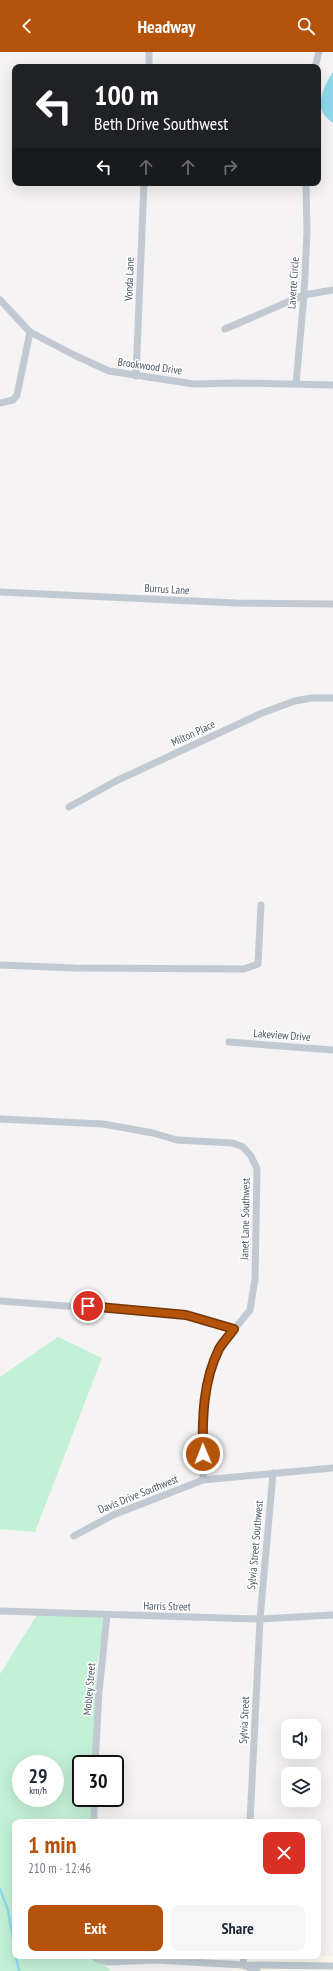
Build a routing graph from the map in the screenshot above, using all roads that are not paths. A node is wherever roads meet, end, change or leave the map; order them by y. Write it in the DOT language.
graph roads {
  1 [pos="149,52"];
  2 [pos="319,52"];
  3 [pos="149,64"];
  4 [pos="316,64"];
  5 [pos="144,186"];
  6 [pos="306,186"];
  7 [pos="333,290"];
  8 [pos="304,296"];
  9 [pos="0,300"];
  10 [pos="225,329"];
  11 [pos="30,332"];
  12 [pos="136,376"];
  13 [pos="296,384"];
  14 [pos="333,385"];
  15 [pos="0,403"];
  16 [pos="0,592"];
  17 [pos="333,604"];
  18 [pos="333,698"];
  19 [pos="69,807"];
  20 [pos="260,905"];
  21 [pos="0,965"];
  22 [pos="229,1042"];
  23 [pos="333,1050"];
  24 [pos="0,1119"];
  25 [pos="0,1301"];
  26 [pos="234,1329"];
  27 [pos="333,1468"];
  28 [pos="273,1473"];
  29 [pos="202,1480"];
  30 [pos="74,1536"];
  31 [pos="0,1611"];
  32 [pos="107,1615"];
  33 [pos="333,1615"];
  34 [pos="260,1619"];
  35 [pos="96,1755"];
  36 [pos="94,1807"];
  37 [pos="94,1819"];
  38 [pos="250,1819"];
  39 [pos="97,1959"];
  40 [pos="244,1959"];
  41 [pos="244,1965"];
  42 [pos="333,1966"];
  43 [pos="257,1971"];
  1 -- 3 [label="street"];
  2 -- 4 [label="street"];
  5 -- 12 [label="street, Vonda Lane"];
  6 -- 8 [label="street, Laverte Circle"];
  7 -- 8 [label="street"];
  8 -- 10 [label="street"];
  8 -- 13 [label="street, Laverte Circle"];
  9 -- 11 [label="street, Brookwood Drive"];
  11 -- 12 [label="street, Brookwood Drive"];
  11 -- 15 [label="street"];
  12 -- 13 [label="street, Brookwood Drive"];
  13 -- 14 [label="street, Brookwood Drive"];
  16 -- 17 [label="street, Burrus Lane"];
  18 -- 19 [label="street, Milton Place"];
  20 -- 21 [label="street"];
  22 -- 23 [label="street, Lakeview Drive"];
  24 -- 26 [label="street, Janet Lane Southwest"];
  25 -- 26 [label="street"];
  26 -- 29 [label="street, Janet Lane Southwest"];
  27 -- 28 [label="street, Davis Drive Southwest"];
  28 -- 29 [label="street, Davis Drive Southwest"];
  28 -- 34 [label="street, Sylvia Street Southwest"];
  29 -- 30 [label="street, Davis Drive Southwest"];
  31 -- 32 [label="street, Harris Street"];
  32 -- 34 [label="street, Harris Street"];
  32 -- 35 [label="street, Mobley Street"];
  33 -- 34 [label="street, Harris Street"];
  34 -- 38 [label="street, Sylvia Street"];
  36 -- 37 [label="street"];
  39 -- 41 [label="street"];
  40 -- 41 [label="street"];
  41 -- 42 [label="street"];
  41 -- 43 [label="street"];
}
